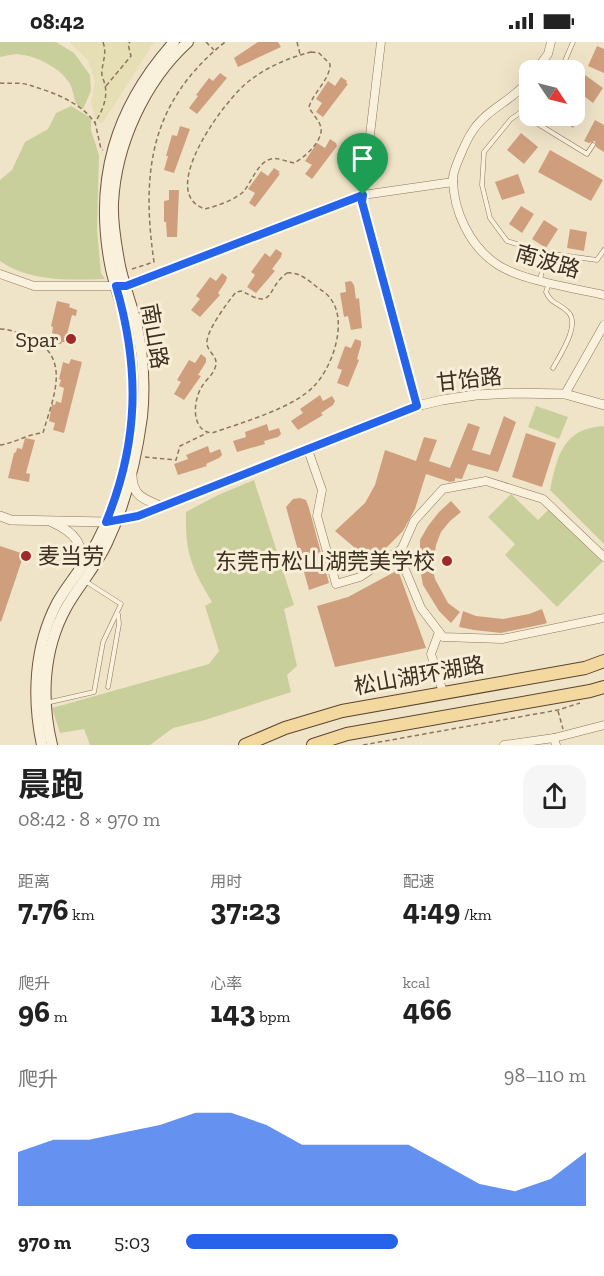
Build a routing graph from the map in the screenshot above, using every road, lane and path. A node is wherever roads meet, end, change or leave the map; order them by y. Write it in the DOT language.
graph roads {
  1 [pos="103,42"];
  2 [pos="130,42"];
  3 [pos="174,42"];
  4 [pos="188,42"];
  5 [pos="206,42"];
  6 [pos="225,42"];
  7 [pos="297,42"];
  8 [pos="381,42"];
  9 [pos="551,42"];
  10 [pos="573,42"];
  11 [pos="215,51"];
  12 [pos="300,54"];
  13 [pos="544,60"];
  14 [pos="565,60"];
  15 [pos="0,83"];
  16 [pos="106,87"];
  17 [pos="519,91"];
  18 [pos="519,114"];
  19 [pos="95,123"];
  20 [pos="541,126"];
  21 [pos="593,145"];
  22 [pos="112,155"];
  23 [pos="453,182"];
  24 [pos="363,195"];
  25 [pos="604,250"];
  26 [pos="546,253"];
  27 [pos="132,269"];
  28 [pos="0,274"];
  29 [pos="540,280"];
  30 [pos="549,282"];
  31 [pos="121,286"];
  32 [pos="604,295"];
  33 [pos="604,325"];
  34 [pos="0,329"];
  35 [pos="553,368"];
  36 [pos="565,394"];
  37 [pos="604,405"];
  38 [pos="417,406"];
  39 [pos="208,433"];
  40 [pos="0,445"];
  41 [pos="308,450"];
  42 [pos="136,456"];
  43 [pos="132,474"];
  44 [pos="162,507"];
  45 [pos="0,516"];
  46 [pos="50,521"];
  47 [pos="111,522"];
  48 [pos="400,550"];
  49 [pos="604,557"];
  50 [pos="81,577"];
  51 [pos="118,611"];
  52 [pos="604,618"];
  53 [pos="439,632"];
  54 [pos="604,662"];
  55 [pos="108,687"];
  56 [pos="604,687"];
  57 [pos="443,692"];
  58 [pos="46,703"];
  59 [pos="581,703"];
  60 [pos="558,710"];
  61 [pos="604,725"];
  62 [pos="564,735"];
  63 [pos="555,742"];
  64 [pos="42,745"];
  65 [pos="52,745"];
  66 [pos="245,745"];
  67 [pos="314,745"];
  68 [pos="363,745"];
  69 [pos="504,745"];
  1 -- 16 [label="path"];
  2 -- 16 [label="path"];
  3 -- 22 [label="main road, 南山路"];
  4 -- 31 [label="main road, 南山路"];
  5 -- 11 [label="path"];
  6 -- 11 [label="path"];
  7 -- 12 [label="path"];
  8 -- 24 [label="street"];
  9 -- 13 [label="street"];
  10 -- 14 [label="lane"];
  11 -- 27 [label="path"];
  12 -- 12 [label="path"];
  15 -- 19 [label="path"];
  16 -- 19 [label="path"];
  17 -- 23 [label="street, 南波路"];
  18 -- 26 [label="lane"];
  19 -- 22 [label="path"];
  20 -- 21 [label="lane"];
  22 -- 31 [label="main road, 南山路"];
  23 -- 24 [label="street"];
  23 -- 29 [label="street, 南波路"];
  24 -- 31 [label="street"];
  24 -- 38 [label="street"];
  25 -- 26 [label="lane"];
  26 -- 29 [label="lane"];
  28 -- 31 [label="street"];
  29 -- 30 [label="street, 南波路"];
  30 -- 32 [label="street, 南波路"];
  30 -- 35 [label="lane"];
  31 -- 42 [label="main road, 南山路"];
  31 -- 47 [label="main road, 南山路"];
  33 -- 36 [label="street"];
  34 -- 40 [label="path"];
  36 -- 37 [label="street, 甘饴路"];
  36 -- 38 [label="street, 甘饴路"];
  38 -- 41 [label="street, 甘饴路"];
  39 -- 39 [label="path"];
  39 -- 42 [label="path"];
  41 -- 44 [label="street, 甘饴路"];
  41 -- 48 [label="street"];
  42 -- 43 [label="main road, 南山路"];
  43 -- 44 [label="street"];
  43 -- 47 [label="main road, 南山路"];
  44 -- 47 [label="street, 甘饴路"];
  45 -- 46 [label="street, 甘饴路"];
  46 -- 47 [label="street, 甘饴路"];
  46 -- 50 [label="street"];
  47 -- 50 [label="main road, 南山路"];
  48 -- 49 [label="street"];
  48 -- 53 [label="street"];
  50 -- 51 [label="lane"];
  50 -- 58 [label="main road, 南山路"];
  50 -- 64 [label="main road, 南山路"];
  51 -- 55 [label="lane"];
  51 -- 58 [label="lane"];
  52 -- 53 [label="street"];
  53 -- 57 [label="street"];
  54 -- 57 [label="main road, 松山湖环湖路"];
  56 -- 67 [label="main road, 松山湖环湖路"];
  57 -- 66 [label="main road, 松山湖环湖路"];
  58 -- 65 [label="main road, 南山路"];
  59 -- 60 [label="path"];
  60 -- 62 [label="path"];
  60 -- 68 [label="path"];
  61 -- 62 [label="street"];
  62 -- 63 [label="street"];
  63 -- 69 [label="street"];
}
